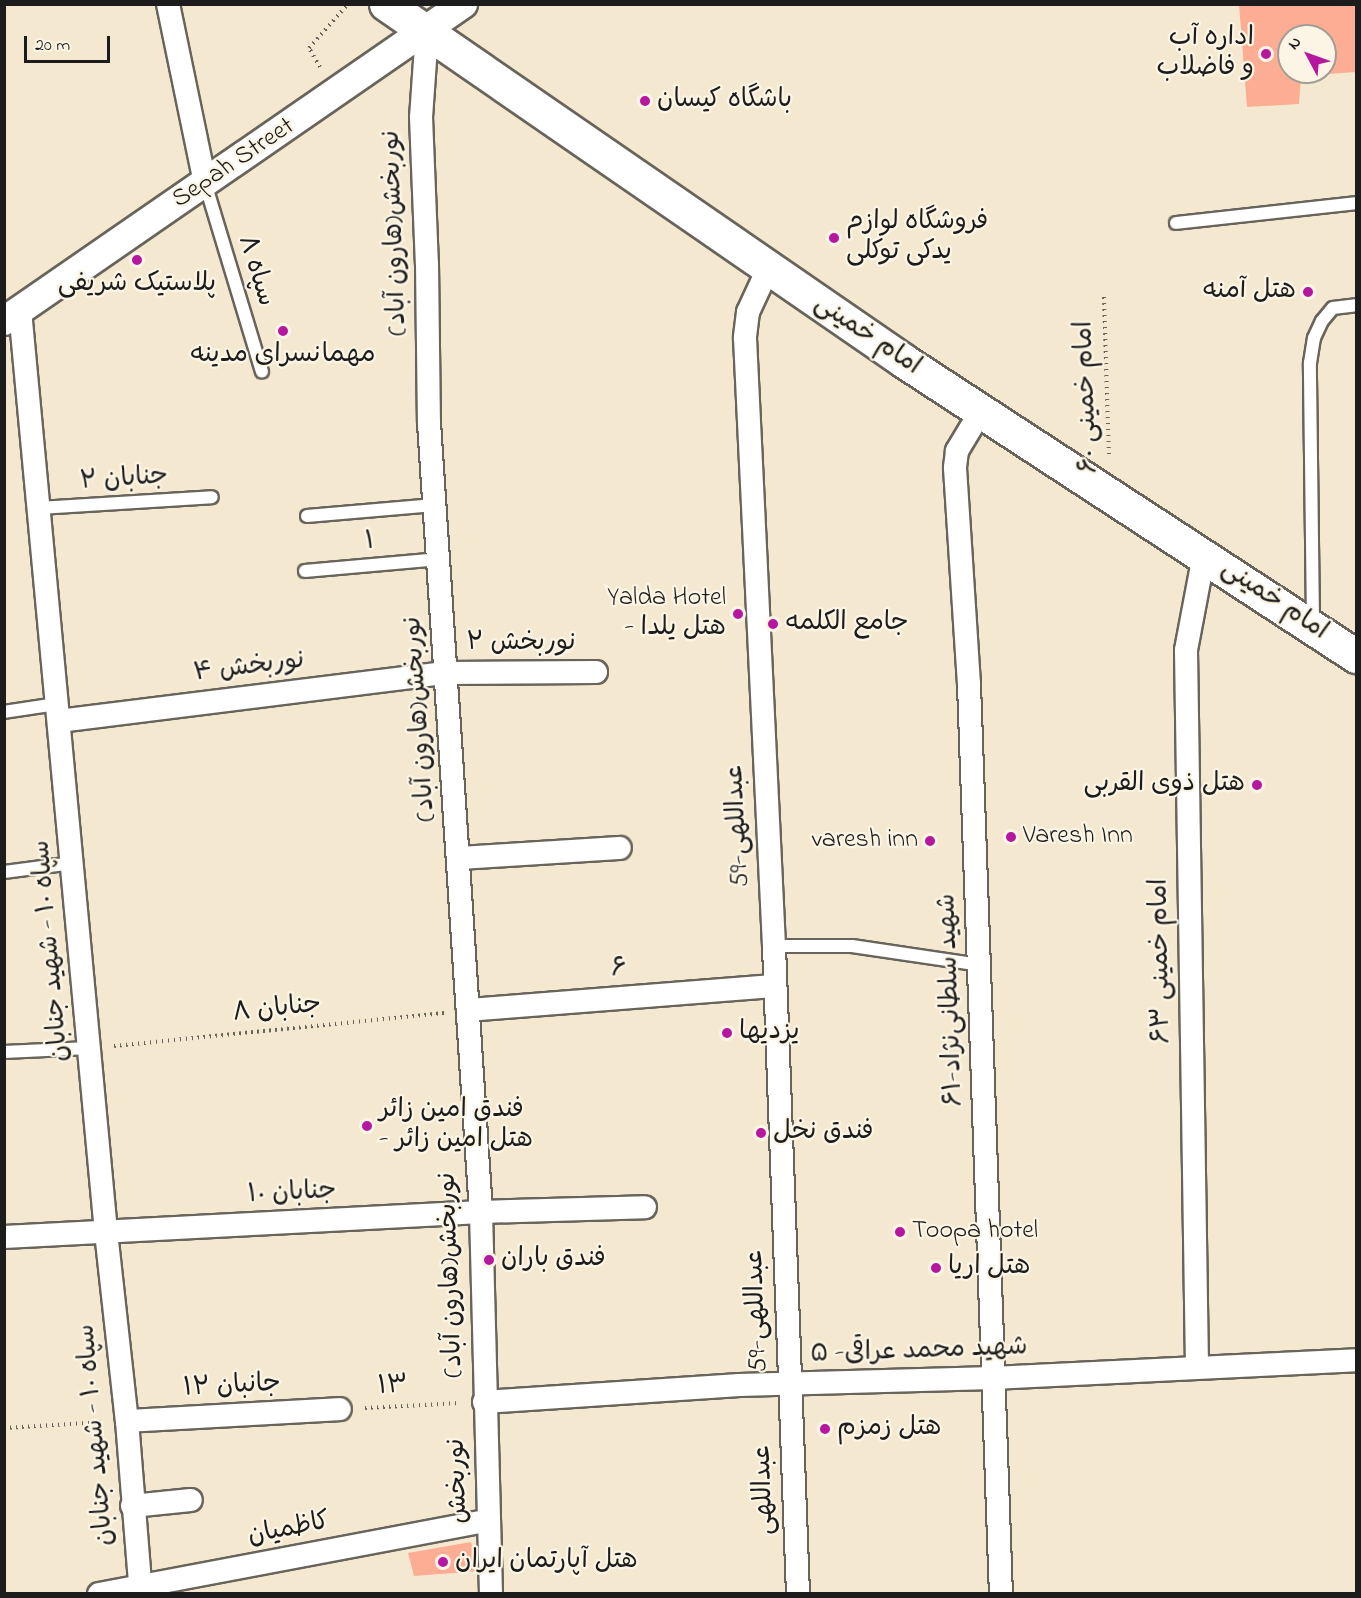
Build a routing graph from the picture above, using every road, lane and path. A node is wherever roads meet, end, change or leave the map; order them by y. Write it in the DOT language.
graph roads {
  1 [pos="168,4"];
  2 [pos="348,4"];
  3 [pos="386,4"];
  4 [pos="463,4"];
  5 [pos="427,32"];
  6 [pos="335,95"];
  7 [pos="205,183"];
  8 [pos="1356,202"];
  9 [pos="1176,223"];
  10 [pos="768,269"];
  11 [pos="1104,297"];
  12 [pos="1356,306"];
  13 [pos="13,315"];
  14 [pos="262,372"];
  15 [pos="981,411"];
  16 [pos="1110,495"];
  17 [pos="212,497"];
  18 [pos="435,505"];
  19 [pos="39,508"];
  20 [pos="307,516"];
  21 [pos="1204,555"];
  22 [pos="439,559"];
  23 [pos="305,571"];
  24 [pos="1313,627"];
  25 [pos="1356,656"];
  26 [pos="596,672"];
  27 [pos="447,673"];
  28 [pos="4,712"];
  29 [pos="58,712"];
  30 [pos="620,848"];
  31 [pos="459,858"];
  32 [pos="72,863"];
  33 [pos="4,872"];
  34 [pos="774,946"];
  35 [pos="980,965"];
  36 [pos="775,987"];
  37 [pos="468,1010"];
  38 [pos="89,1048"];
  39 [pos="4,1052"];
  40 [pos="645,1207"];
  41 [pos="481,1212"];
  42 [pos="106,1232"];
  43 [pos="4,1237"];
  44 [pos="1356,1360"];
  45 [pos="1197,1367"];
  46 [pos="993,1378"];
  47 [pos="789,1385"];
  48 [pos="484,1402"];
  49 [pos="340,1409"];
  50 [pos="127,1421"];
  51 [pos="4,1428"];
  52 [pos="190,1500"];
  53 [pos="132,1506"];
  54 [pos="489,1520"];
  55 [pos="140,1590"];
  56 [pos="99,1593"];
  57 [pos="491,1593"];
  58 [pos="798,1593"];
  59 [pos="1001,1593"];
  1 -- 7 [label="street"];
  2 -- 6 [label="path"];
  3 -- 5 [label="main road, امام خمینی"];
  4 -- 5 [label="street, Sepah Street"];
  5 -- 6 [label="street, Sepah Street"];
  5 -- 10 [label="main road, امام خمینی"];
  5 -- 18 [label="street, نوربخش(هارون آباد)"];
  6 -- 7 [label="street, Sepah Street"];
  7 -- 13 [label="street, Sepah Street"];
  7 -- 14 [label="lane, سپاه ۸"];
  8 -- 9 [label="lane"];
  10 -- 15 [label="main road, امام خمینی"];
  10 -- 34 [label="street, عبداللهی-59"];
  11 -- 16 [label="path, امام خمینی ۶۰"];
  12 -- 24 [label="lane"];
  13 -- 19 [label="street, سپاه ۱۰ - شهید جنابان"];
  15 -- 16 [label="main road, امام خمینی"];
  15 -- 35 [label="street, شهید سلطانی‌نژاد-۶۱"];
  16 -- 21 [label="main road, امام خمینی"];
  17 -- 19 [label="lane, جنابان ۲"];
  18 -- 20 [label="lane"];
  18 -- 22 [label="street, نوربخش(هارون آباد)"];
  19 -- 29 [label="street, سپاه ۱۰ - شهید جنابان"];
  21 -- 24 [label="main road, امام خمینی"];
  21 -- 45 [label="street, امام خمینی ۶۳"];
  22 -- 23 [label="lane, ۱"];
  22 -- 27 [label="street, نوربخش(هارون آباد)"];
  24 -- 25 [label="main road, امام خمینی"];
  26 -- 27 [label="street, نوربخش ۲"];
  27 -- 29 [label="street, نوربخش ۴"];
  27 -- 31 [label="street, نوربخش(هارون آباد)"];
  28 -- 29 [label="lane"];
  29 -- 32 [label="street, سپاه ۱۰ - شهید جنابان"];
  30 -- 31 [label="street"];
  31 -- 37 [label="street, نوربخش(هارون آباد)"];
  32 -- 33 [label="lane"];
  32 -- 38 [label="street, سپاه ۱۰ - شهید جنابان"];
  34 -- 35 [label="lane"];
  34 -- 36 [label="street, عبداللهی-59"];
  35 -- 46 [label="street, شهید سلطانی‌نژاد-۶۱"];
  36 -- 37 [label="street, ۶"];
  36 -- 47 [label="street, عبداللهی-59"];
  37 -- 38 [label="path, جنابان ۸"];
  37 -- 41 [label="street, نوربخش(هارون آباد)"];
  38 -- 39 [label="lane"];
  38 -- 42 [label="street, سپاه ۱۰ - شهید جنابان"];
  40 -- 41 [label="street, جنابان ۱۰"];
  41 -- 42 [label="street, جنابان ۱۰"];
  41 -- 48 [label="street, نوربخش(هارون آباد)"];
  42 -- 43 [label="street, جنابان ۱۰"];
  42 -- 50 [label="street, سپاه ۱۰ - شهید جنابان"];
  44 -- 45 [label="street, شهید محمد عراقی- ۵"];
  45 -- 46 [label="street, شهید محمد عراقی- ۵"];
  46 -- 47 [label="street, شهید محمد عراقی- ۵"];
  46 -- 59 [label="street, شهید سلطانی‌نژاد-۶۱"];
  47 -- 48 [label="street, شهید محمد عراقی- ۵"];
  47 -- 58 [label="street, عبداللهی"];
  48 -- 49 [label="path, ۱۳"];
  48 -- 54 [label="street, نوربخش"];
  49 -- 50 [label="street, جانبان ۱۲"];
  50 -- 51 [label="path"];
  50 -- 53 [label="street, سپاه ۱۰ - شهید جنابان"];
  52 -- 53 [label="street"];
  53 -- 55 [label="street, سپاه ۱۰ - شهید جنابان"];
  54 -- 55 [label="street, کاظمیان"];
  54 -- 57 [label="street, نوربخش"];
  55 -- 56 [label="street, کاظمیان"];
}
